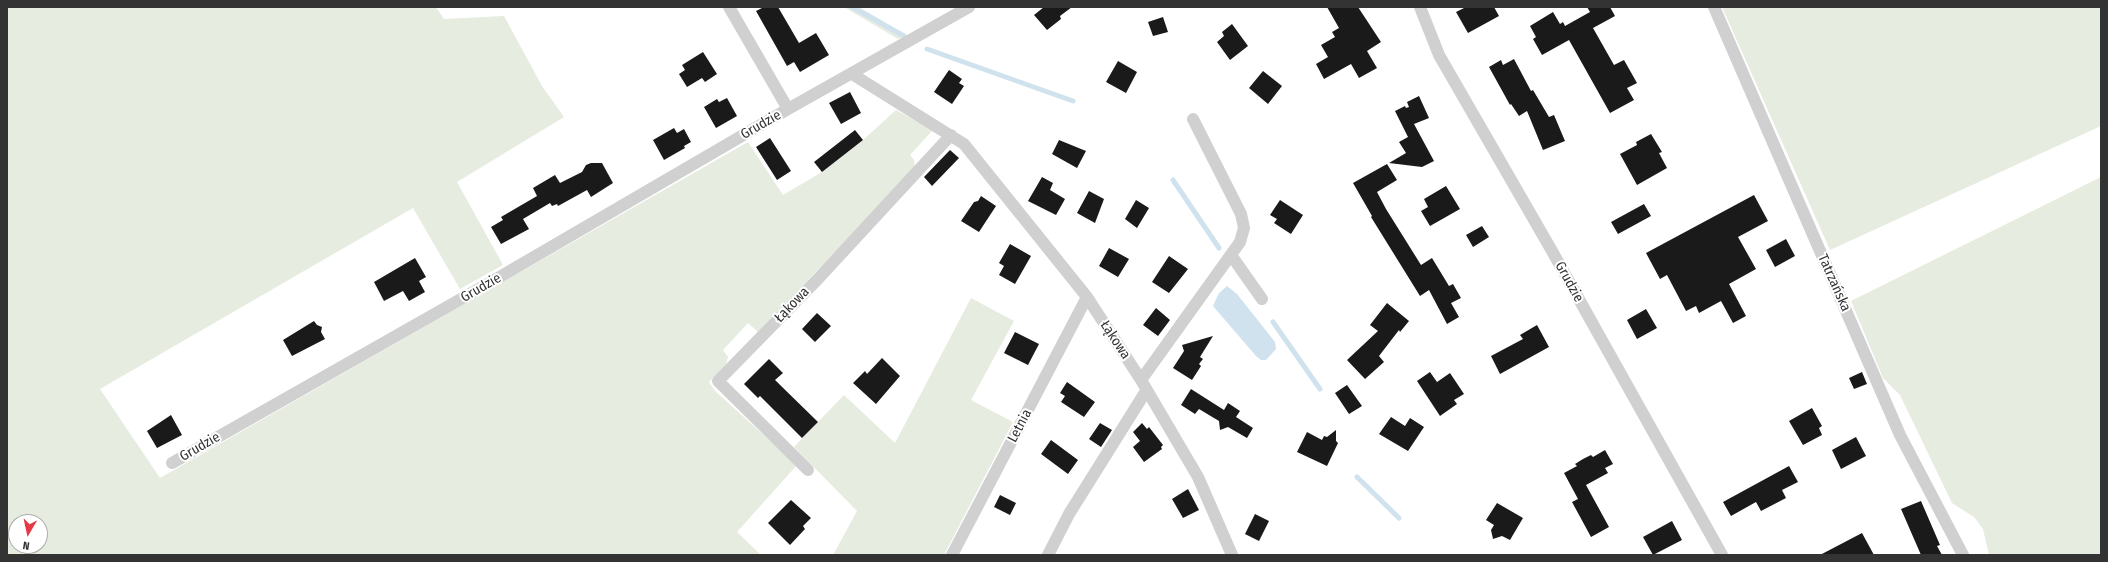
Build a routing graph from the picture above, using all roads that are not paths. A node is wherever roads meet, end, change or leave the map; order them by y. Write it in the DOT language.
graph roads {
  1 [pos="729,7"];
  2 [pos="969,7"];
  3 [pos="1420,7"];
  4 [pos="1714,7"];
  5 [pos="852,74"];
  6 [pos="788,109"];
  7 [pos="1193,119"];
  8 [pos="951,135"];
  9 [pos="1231,255"];
  10 [pos="1087,297"];
  11 [pos="1262,299"];
  12 [pos="1144,386"];
  13 [pos="172,463"];
  14 [pos="808,470"];
  15 [pos="952,555"];
  16 [pos="1048,555"];
  17 [pos="1232,555"];
  18 [pos="1722,555"];
  19 [pos="1963,555"];
  1 -- 6 [label="street, Grudzie"];
  2 -- 5 [label="street, Grudzie"];
  3 -- 18 [label="street, Grudzie"];
  4 -- 19 [label="street, Tatrzańska"];
  5 -- 6 [label="street, Grudzie"];
  5 -- 8 [label="street, Łąkowa"];
  6 -- 13 [label="street, Grudzie"];
  7 -- 9 [label="street"];
  8 -- 10 [label="street, Łąkowa"];
  8 -- 14 [label="street, Łąkowa"];
  9 -- 11 [label="street"];
  9 -- 12 [label="street"];
  10 -- 12 [label="street, Łąkowa"];
  10 -- 15 [label="street, Letnia"];
  12 -- 16 [label="street"];
  12 -- 17 [label="street, Łąkowa"];
}
